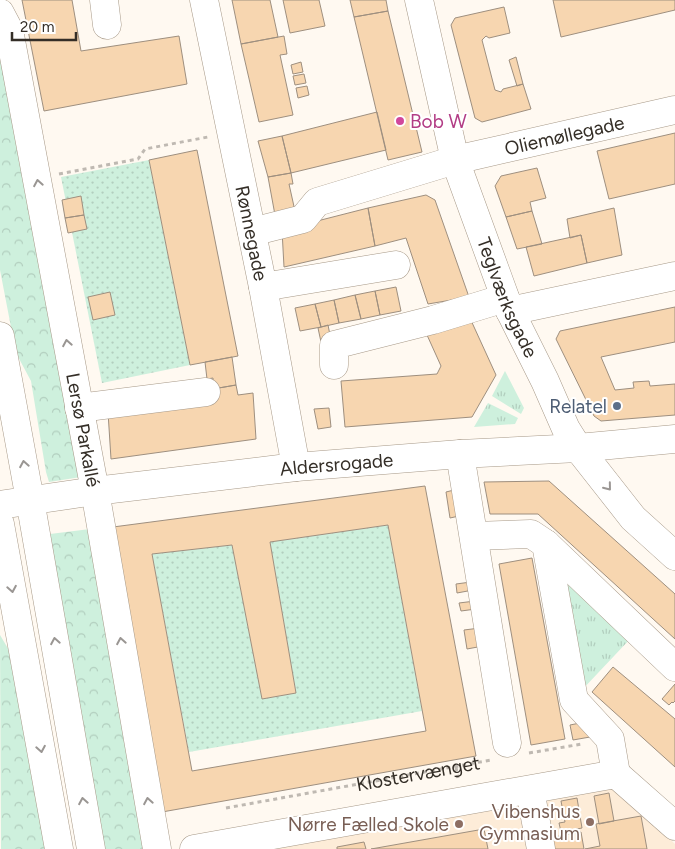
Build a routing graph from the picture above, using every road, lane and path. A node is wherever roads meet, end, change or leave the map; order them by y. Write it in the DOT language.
graph roads {
  1 [pos="204,0"];
  2 [pos="419,0"];
  3 [pos="0,13"];
  4 [pos="675,110"];
  5 [pos="232,132"];
  6 [pos="455,160"];
  7 [pos="37,178"];
  8 [pos="252,232"];
  9 [pos="396,265"];
  10 [pos="675,276"];
  11 [pos="263,287"];
  12 [pos="508,305"];
  13 [pos="0,336"];
  14 [pos="334,364"];
  15 [pos="206,392"];
  16 [pos="79,408"];
  17 [pos="675,439"];
  18 [pos="578,448"];
  19 [pos="460,454"];
  20 [pos="296,467"];
  21 [pos="95,491"];
  22 [pos="30,500"];
  23 [pos="0,505"];
  24 [pos="0,524"];
  25 [pos="474,536"];
  26 [pos="546,544"];
  27 [pos="675,556"];
  28 [pos="675,667"];
  29 [pos="610,739"];
  30 [pos="510,752"];
  31 [pos="616,774"];
  32 [pos="530,790"];
  33 [pos="226,808"];
  34 [pos="675,826"];
  35 [pos="307,839"];
  36 [pos="59,849"];
  37 [pos="91,849"];
  38 [pos="157,849"];
  39 [pos="194,849"];
  40 [pos="541,849"];
  1 -- 5 [label="street, Rønnegade"];
  2 -- 6 [label="street, Teglværksgade"];
  3 -- 7 [label="street, Lersø Parkallé"];
  4 -- 6 [label="street, Oliemøllegade"];
  5 -- 7 [label="path"];
  5 -- 8 [label="street, Rønnegade"];
  6 -- 8 [label="street, Oliemøllegade"];
  6 -- 12 [label="street, Teglværksgade"];
  16 -- 7 [label="street, Lersø Parkallé, one-way"];
  8 -- 11 [label="street, Rønnegade"];
  9 -- 11 [label="street"];
  10 -- 12 [label="street"];
  11 -- 20 [label="street, Rønnegade"];
  12 -- 14 [label="street"];
  12 -- 18 [label="street, Teglværksgade"];
  22 -- 13 [label="street, one-way"];
  15 -- 16 [label="street"];
  16 -- 21 [label="street, Lersø Parkallé"];
  17 -- 18 [label="street, Aldersrogade"];
  18 -- 19 [label="street, Aldersrogade"];
  18 -- 27 [label="street, Teglværksgade, one-way"];
  19 -- 20 [label="street, Aldersrogade"];
  19 -- 25 [label="street"];
  20 -- 21 [label="street, Aldersrogade"];
  21 -- 22 [label="street, Aldersrogade"];
  38 -- 21 [label="street, Lersø Parkallé, one-way"];
  22 -- 23 [label="street, Aldersrogade"];
  37 -- 22 [label="street, one-way"];
  24 -- 36 [label="street, one-way"];
  25 -- 26 [label="street"];
  25 -- 30 [label="street"];
  26 -- 28 [label="street"];
  26 -- 29 [label="street"];
  29 -- 30 [label="path, Klostervænget"];
  29 -- 31 [label="street"];
  30 -- 33 [label="path, Klostervænget"];
  31 -- 32 [label="street"];
  31 -- 34 [label="street"];
  32 -- 35 [label="street"];
  32 -- 40 [label="street"];
  35 -- 39 [label="street"];
}
